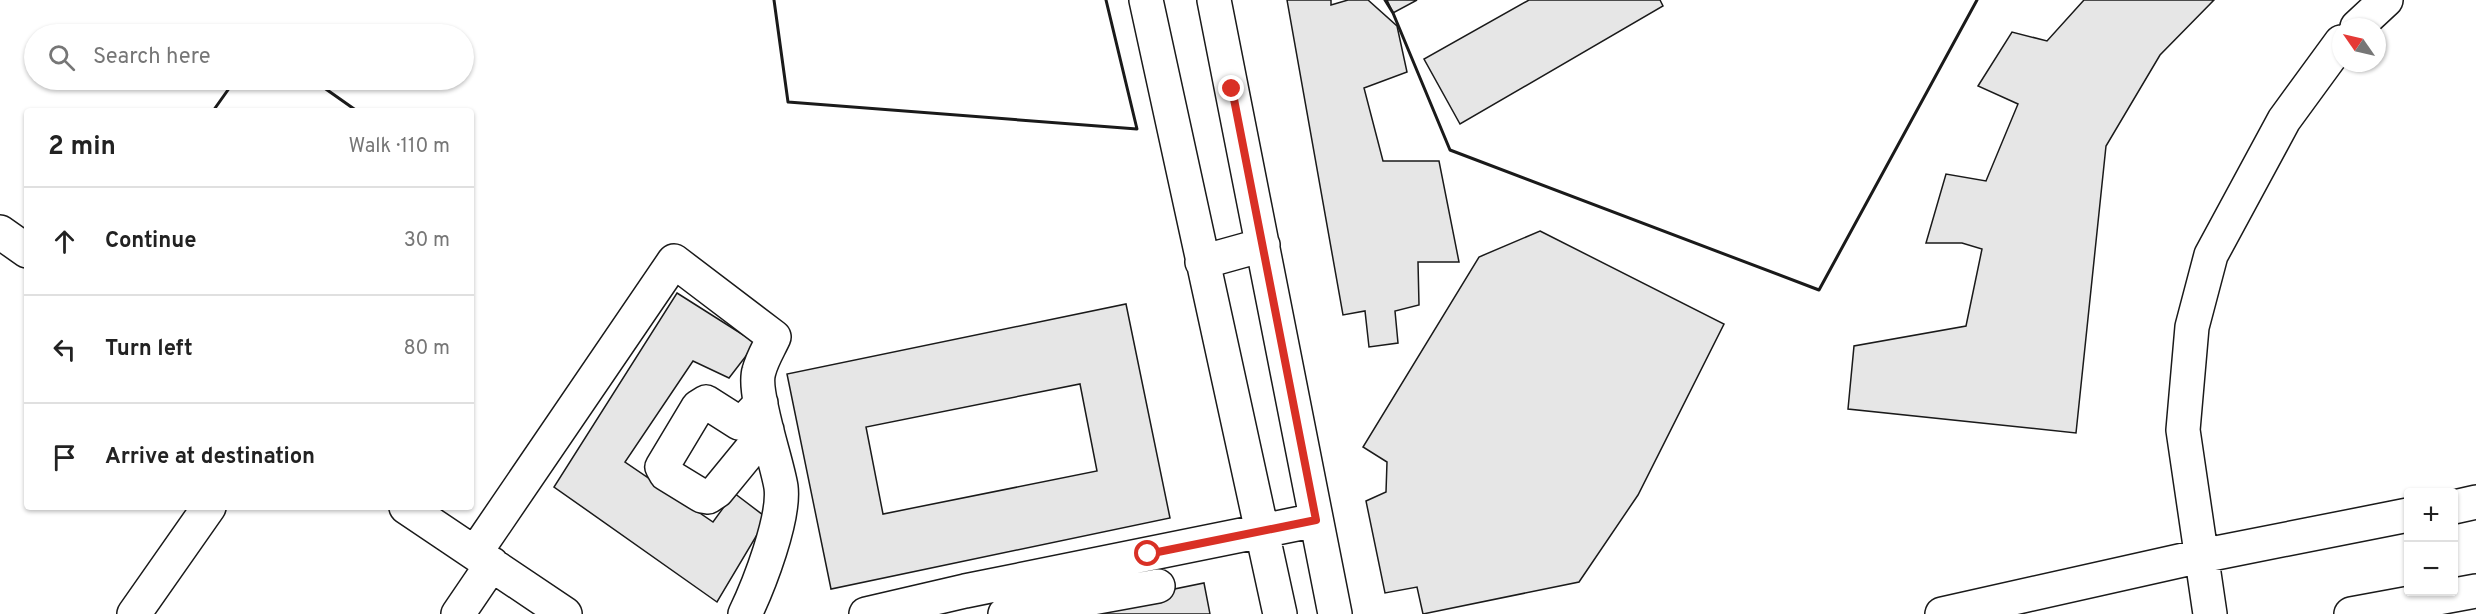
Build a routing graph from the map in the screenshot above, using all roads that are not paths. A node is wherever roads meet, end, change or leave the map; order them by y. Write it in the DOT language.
graph roads {
  1 [pos="1146,0"];
  2 [pos="1214,0"];
  3 [pos="2386,0"];
  4 [pos="2367,18"];
  5 [pos="2332,54"];
  6 [pos="0,232"];
  7 [pos="1263,245"];
  8 [pos="24,249"];
  9 [pos="1202,262"];
  10 [pos="2476,502"];
  11 [pos="2458,506"];
  12 [pos="207,510"];
  13 [pos="411,510"];
  14 [pos="2404,516"];
  15 [pos="1316,520"];
  16 [pos="1263,530"];
  17 [pos="2201,556"];
  18 [pos="484,558"];
  19 [pos="1158,586"];
  20 [pos="2476,591"];
  21 [pos="968,603"];
  22 [pos="134,614"];
  23 [pos="458,614"];
  24 [pos="566,614"];
  25 [pos="745,614"];
  26 [pos="866,614"];
  27 [pos="1005,614"];
  28 [pos="1280,614"];
  29 [pos="1335,614"];
  30 [pos="1942,614"];
  31 [pos="2210,614"];
  32 [pos="2351,614"];
  1 -- 9 [label="street"];
  2 -- 7 [label="street"];
  3 -- 4 [label="street"];
  5 -- 17 [label="street"];
  6 -- 8 [label="street"];
  7 -- 9 [label="street"];
  7 -- 15 [label="street"];
  9 -- 16 [label="street"];
  10 -- 11 [label="street"];
  12 -- 22 [label="street"];
  13 -- 18 [label="street"];
  14 -- 17 [label="street"];
  15 -- 16 [label="street"];
  15 -- 29 [label="street"];
  16 -- 21 [label="street"];
  16 -- 28 [label="street"];
  17 -- 30 [label="street"];
  17 -- 31 [label="street"];
  18 -- 23 [label="street"];
  18 -- 24 [label="street"];
  18 -- 25 [label="street"];
  19 -- 27 [label="street"];
  20 -- 32 [label="street"];
  21 -- 26 [label="street"];
}
